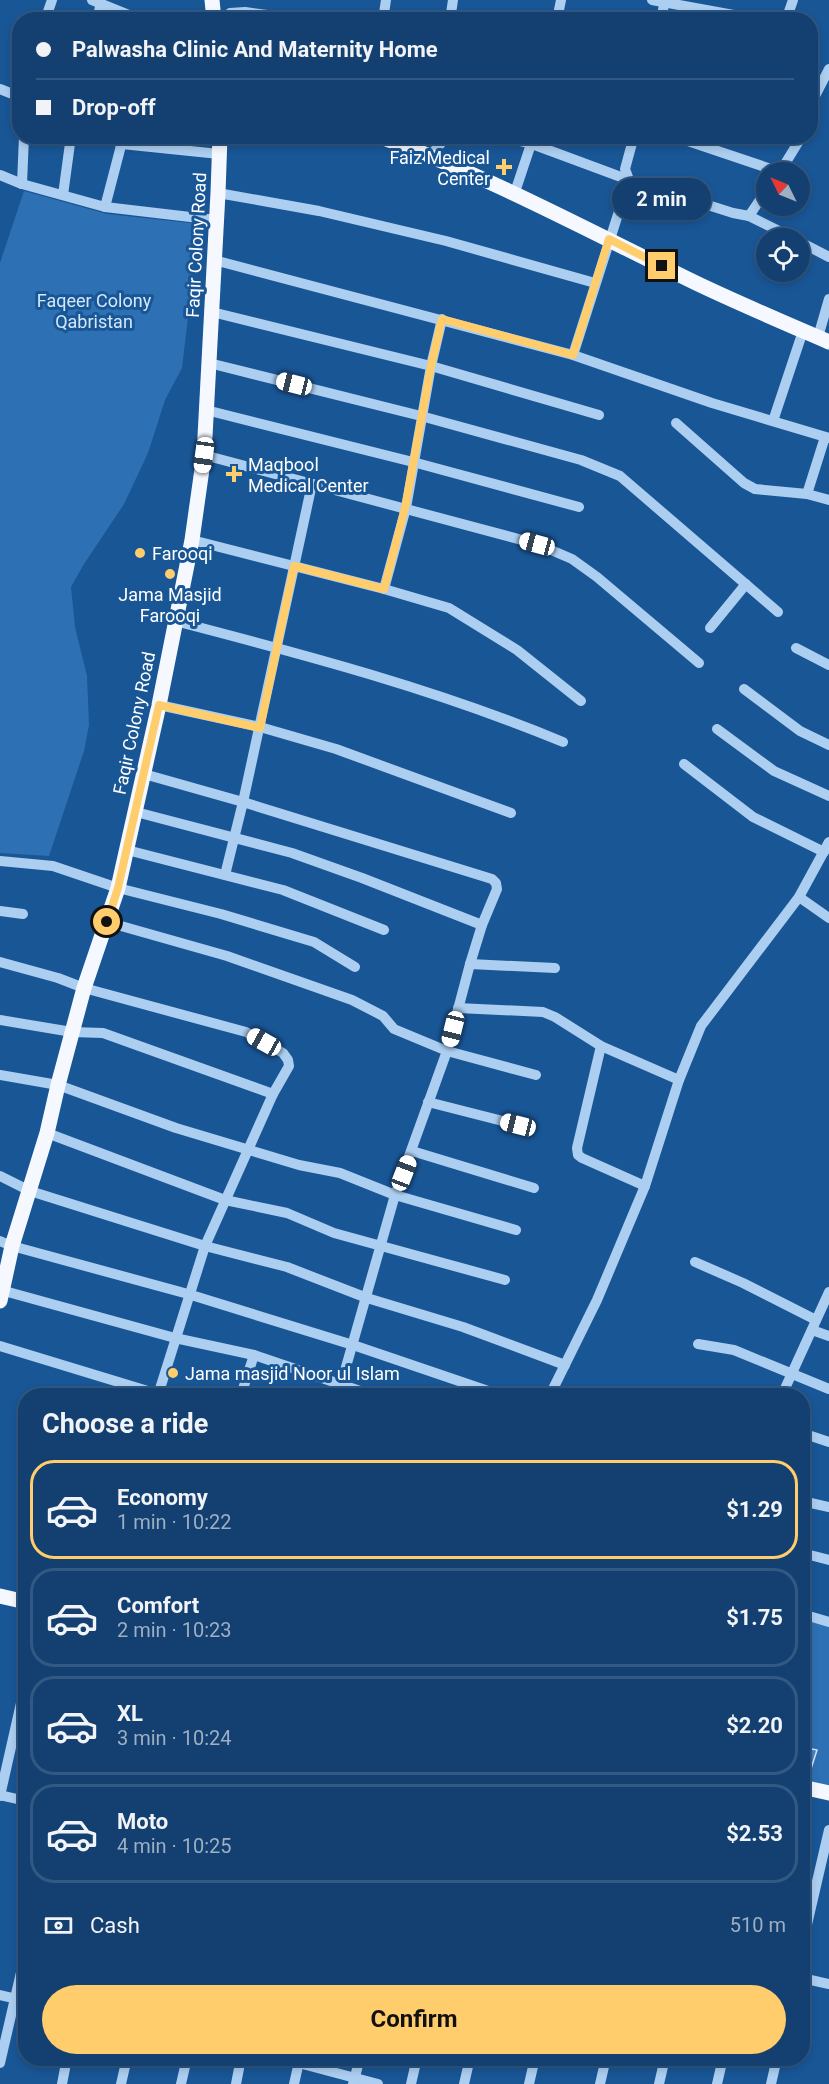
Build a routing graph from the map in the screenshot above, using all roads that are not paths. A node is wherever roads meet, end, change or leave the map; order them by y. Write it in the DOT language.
graph roads {
  1 [pos="652,0"];
  2 [pos="664,2"];
  3 [pos="104,3"];
  4 [pos="124,12"];
  5 [pos="718,12"];
  6 [pos="829,69"];
  7 [pos="818,86"];
  8 [pos="24,144"];
  9 [pos="70,144"];
  10 [pos="121,144"];
  11 [pos="150,144"];
  12 [pos="220,144"];
  13 [pos="409,144"];
  14 [pos="531,144"];
  15 [pos="542,144"];
  16 [pos="632,144"];
  17 [pos="697,144"];
  18 [pos="797,144"];
  19 [pos="424,148"];
  20 [pos="219,154"];
  21 [pos="786,162"];
  22 [pos="756,164"];
  23 [pos="0,175"];
  24 [pos="628,180"];
  25 [pos="22,184"];
  26 [pos="218,193"];
  27 [pos="63,195"];
  28 [pos="514,195"];
  29 [pos="756,206"];
  30 [pos="105,207"];
  31 [pos="749,216"];
  32 [pos="216,220"];
  33 [pos="773,228"];
  34 [pos="609,239"];
  35 [pos="810,247"];
  36 [pos="829,257"];
  37 [pos="214,260"];
  38 [pos="595,283"];
  39 [pos="829,299"];
  40 [pos="212,312"];
  41 [pos="442,319"];
  42 [pos="803,331"];
  43 [pos="823,340"];
  44 [pos="573,355"];
  45 [pos="209,363"];
  46 [pos="431,366"];
  47 [pos="206,410"];
  48 [pos="599,415"];
  49 [pos="421,416"];
  50 [pos="773,421"];
  51 [pos="676,423"];
  52 [pos="827,437"];
  53 [pos="204,455"];
  54 [pos="413,462"];
  55 [pos="312,484"];
  56 [pos="807,494"];
  57 [pos="829,500"];
  58 [pos="579,507"];
  59 [pos="405,508"];
  60 [pos="192,540"];
  61 [pos="294,566"];
  62 [pos="747,584"];
  63 [pos="384,589"];
  64 [pos="778,612"];
  65 [pos="175,621"];
  66 [pos="710,628"];
  67 [pos="275,647"];
  68 [pos="796,648"];
  69 [pos="699,663"];
  70 [pos="829,665"];
  71 [pos="744,689"];
  72 [pos="580,701"];
  73 [pos="159,705"];
  74 [pos="260,728"];
  75 [pos="717,729"];
  76 [pos="563,742"];
  77 [pos="829,745"];
  78 [pos="684,764"];
  79 [pos="144,774"];
  80 [pos="829,796"];
  81 [pos="243,802"];
  82 [pos="136,812"];
  83 [pos="511,813"];
  84 [pos="235,839"];
  85 [pos="826,847"];
  86 [pos="127,850"];
  87 [pos="0,861"];
  88 [pos="225,875"];
  89 [pos="118,888"];
  90 [pos="799,897"];
  91 [pos="0,911"];
  92 [pos="23,914"];
  93 [pos="829,918"];
  94 [pos="107,922"];
  95 [pos="482,925"];
  96 [pos="384,930"];
  97 [pos="0,962"];
  98 [pos="470,963"];
  99 [pos="355,967"];
  100 [pos="555,968"];
  101 [pos="84,988"];
  102 [pos="459,1008"];
  103 [pos="0,1020"];
  104 [pos="72,1032"];
  105 [pos="601,1046"];
  106 [pos="447,1051"];
  107 [pos="0,1075"];
  108 [pos="536,1075"];
  109 [pos="679,1080"];
  110 [pos="57,1085"];
  111 [pos="273,1094"];
  112 [pos="428,1102"];
  113 [pos="518,1125"];
  114 [pos="47,1133"];
  115 [pos="248,1149"];
  116 [pos="412,1151"];
  117 [pos="0,1176"];
  118 [pos="645,1186"];
  119 [pos="534,1188"];
  120 [pos="30,1191"];
  121 [pos="395,1195"];
  122 [pos="225,1200"];
  123 [pos="516,1230"];
  124 [pos="6,1244"];
  125 [pos="205,1246"];
  126 [pos="381,1246"];
  127 [pos="695,1262"];
  128 [pos="505,1280"];
  129 [pos="829,1292"];
  130 [pos="188,1294"];
  131 [pos="1,1295"];
  132 [pos="367,1298"];
  133 [pos="814,1325"];
  134 [pos="829,1336"];
  135 [pos="175,1338"];
  136 [pos="698,1344"];
  137 [pos="353,1345"];
  138 [pos="0,1346"];
  139 [pos="254,1354"];
  140 [pos="565,1365"];
  141 [pos="792,1373"];
  142 [pos="341,1384"];
  143 [pos="136,1388"];
  144 [pos="161,1388"];
  145 [pos="243,1388"];
  146 [pos="340,1388"];
  147 [pos="352,1388"];
  148 [pos="479,1388"];
  149 [pos="554,1388"];
  150 [pos="785,1388"];
  151 [pos="829,1389"];
  152 [pos="810,1436"];
  153 [pos="829,1442"];
  154 [pos="810,1503"];
  155 [pos="829,1507"];
  156 [pos="810,1555"];
  157 [pos="829,1560"];
  158 [pos="0,1596"];
  159 [pos="18,1600"];
  160 [pos="810,1617"];
  161 [pos="829,1623"];
  162 [pos="18,1716"];
  163 [pos="810,1789"];
  164 [pos="829,1793"];
  165 [pos="0,1795"];
  166 [pos="18,1799"];
  167 [pos="829,1830"];
  168 [pos="810,1912"];
  169 [pos="810,1980"];
  170 [pos="829,1984"];
  171 [pos="0,1995"];
  172 [pos="18,1999"];
  173 [pos="18,2009"];
  174 [pos="0,2063"];
  175 [pos="66,2066"];
  176 [pos="125,2066"];
  177 [pos="184,2066"];
  178 [pos="239,2066"];
  179 [pos="298,2066"];
  180 [pos="311,2066"];
  181 [pos="358,2066"];
  182 [pos="415,2066"];
  183 [pos="468,2066"];
  184 [pos="534,2066"];
  185 [pos="604,2066"];
  186 [pos="663,2066"];
  187 [pos="721,2066"];
  188 [pos="775,2066"];
  189 [pos="354,2081"];
  190 [pos="62,2084"];
  191 [pos="121,2084"];
  192 [pos="181,2084"];
  193 [pos="236,2084"];
  194 [pos="294,2084"];
  195 [pos="378,2084"];
  196 [pos="411,2084"];
  197 [pos="464,2084"];
  198 [pos="530,2084"];
  199 [pos="600,2084"];
  200 [pos="659,2084"];
  201 [pos="717,2084"];
  202 [pos="771,2084"];
  1 -- 2 [label="street"];
  2 -- 5 [label="street"];
  3 -- 4 [label="street"];
  6 -- 7 [label="street"];
  8 -- 25 [label="street"];
  9 -- 27 [label="street"];
  10 -- 30 [label="street"];
  11 -- 20 [label="street"];
  12 -- 20 [label="main road, Faqir Colony Road"];
  13 -- 19 [label="main road"];
  14 -- 28 [label="street"];
  15 -- 24 [label="street"];
  16 -- 24 [label="street"];
  17 -- 22 [label="street"];
  18 -- 21 [label="street"];
  19 -- 28 [label="main road"];
  20 -- 26 [label="main road, Faqir Colony Road"];
  23 -- 25 [label="street"];
  24 -- 31 [label="street"];
  24 -- 34 [label="street"];
  25 -- 27 [label="street"];
  26 -- 32 [label="main road, Faqir Colony Road"];
  26 -- 38 [label="street"];
  27 -- 30 [label="street"];
  28 -- 34 [label="main road"];
  29 -- 31 [label="street"];
  30 -- 32 [label="street"];
  31 -- 33 [label="street"];
  32 -- 37 [label="main road, Faqir Colony Road"];
  34 -- 38 [label="street"];
  34 -- 42 [label="main road"];
  35 -- 36 [label="street"];
  37 -- 40 [label="main road, Faqir Colony Road"];
  37 -- 41 [label="street"];
  38 -- 44 [label="street"];
  39 -- 43 [label="street"];
  40 -- 45 [label="main road, Faqir Colony Road"];
  40 -- 46 [label="street"];
  41 -- 44 [label="street"];
  41 -- 46 [label="street"];
  42 -- 43 [label="main road"];
  42 -- 50 [label="street"];
  44 -- 50 [label="street"];
  45 -- 47 [label="main road, Faqir Colony Road"];
  45 -- 49 [label="street"];
  46 -- 48 [label="street"];
  46 -- 49 [label="street"];
  47 -- 53 [label="main road, Faqir Colony Road"];
  47 -- 54 [label="street"];
  49 -- 54 [label="street"];
  49 -- 62 [label="street"];
  50 -- 52 [label="street"];
  51 -- 56 [label="street"];
  52 -- 56 [label="street"];
  53 -- 55 [label="street"];
  53 -- 60 [label="main road, Faqir Colony Road"];
  54 -- 58 [label="street"];
  54 -- 59 [label="street"];
  55 -- 59 [label="street"];
  55 -- 61 [label="street"];
  56 -- 57 [label="street"];
  59 -- 63 [label="street"];
  59 -- 69 [label="street"];
  60 -- 61 [label="street"];
  60 -- 65 [label="main road, Faqir Colony Road"];
  61 -- 63 [label="street"];
  61 -- 67 [label="street"];
  62 -- 64 [label="street"];
  62 -- 66 [label="street"];
  63 -- 72 [label="street"];
  65 -- 67 [label="street"];
  65 -- 73 [label="main road, Faqir Colony Road"];
  67 -- 74 [label="street"];
  67 -- 76 [label="street"];
  68 -- 70 [label="street"];
  71 -- 77 [label="street"];
  73 -- 74 [label="street"];
  73 -- 79 [label="main road, Faqir Colony Road"];
  74 -- 81 [label="street"];
  74 -- 83 [label="street"];
  75 -- 80 [label="street"];
  78 -- 85 [label="street"];
  79 -- 81 [label="street"];
  79 -- 82 [label="main road, Faqir Colony Road"];
  81 -- 84 [label="street"];
  81 -- 95 [label="street"];
  82 -- 84 [label="street"];
  82 -- 86 [label="main road, Faqir Colony Road"];
  84 -- 88 [label="street"];
  84 -- 95 [label="street"];
  85 -- 90 [label="street"];
  86 -- 88 [label="street"];
  86 -- 89 [label="main road, Faqir Colony Road"];
  87 -- 89 [label="street"];
  88 -- 96 [label="street"];
  89 -- 94 [label="main road, Faqir Colony Road"];
  89 -- 99 [label="street"];
  90 -- 93 [label="street"];
  90 -- 109 [label="street"];
  91 -- 92 [label="street"];
  94 -- 101 [label="main road, Faqir Colony Road"];
  94 -- 106 [label="street"];
  95 -- 98 [label="street"];
  97 -- 101 [label="street"];
  98 -- 100 [label="street"];
  98 -- 102 [label="street"];
  101 -- 104 [label="main road, Faqir Colony Road"];
  101 -- 111 [label="street"];
  102 -- 105 [label="street"];
  102 -- 106 [label="street"];
  103 -- 104 [label="street"];
  104 -- 110 [label="main road, Faqir Colony Road"];
  104 -- 111 [label="street"];
  105 -- 109 [label="street"];
  105 -- 118 [label="street"];
  106 -- 108 [label="street"];
  106 -- 112 [label="street"];
  107 -- 110 [label="street"];
  109 -- 118 [label="street"];
  110 -- 114 [label="main road, Faqir Colony Road"];
  110 -- 115 [label="street"];
  111 -- 115 [label="street"];
  112 -- 113 [label="street"];
  112 -- 116 [label="street"];
  114 -- 120 [label="main road, Faqir Colony Road"];
  114 -- 122 [label="street"];
  115 -- 121 [label="street"];
  115 -- 122 [label="street"];
  116 -- 119 [label="street"];
  116 -- 121 [label="street"];
  117 -- 120 [label="street"];
  118 -- 140 [label="street"];
  120 -- 124 [label="main road, Faqir Colony Road"];
  120 -- 125 [label="street"];
  121 -- 123 [label="street"];
  121 -- 126 [label="street"];
  122 -- 125 [label="street"];
  122 -- 126 [label="street"];
  124 -- 130 [label="street"];
  124 -- 131 [label="main road, Faqir Colony Road"];
  125 -- 130 [label="street"];
  125 -- 132 [label="street"];
  126 -- 128 [label="street"];
  126 -- 132 [label="street"];
  127 -- 133 [label="street"];
  129 -- 133 [label="street"];
  130 -- 135 [label="street"];
  130 -- 137 [label="street"];
  131 -- 135 [label="street"];
  132 -- 137 [label="street"];
  132 -- 140 [label="street"];
  133 -- 134 [label="street"];
  133 -- 141 [label="street"];
  135 -- 139 [label="street"];
  135 -- 144 [label="street"];
  136 -- 141 [label="street"];
  137 -- 142 [label="street"];
  137 -- 148 [label="street"];
  138 -- 143 [label="street"];
  139 -- 142 [label="street"];
  139 -- 145 [label="street"];
  140 -- 149 [label="street"];
  141 -- 150 [label="street"];
  141 -- 151 [label="street"];
  142 -- 146 [label="street"];
  142 -- 147 [label="street"];
  152 -- 153 [label="street"];
  154 -- 155 [label="street"];
  156 -- 157 [label="street"];
  158 -- 159 [label="main road"];
  160 -- 161 [label="street"];
  162 -- 165 [label="street"];
  163 -- 164 [label="main road"];
  165 -- 166 [label="street"];
  167 -- 168 [label="street"];
  169 -- 170 [label="street"];
  171 -- 172 [label="street"];
  173 -- 174 [label="street"];
  175 -- 190 [label="street"];
  176 -- 191 [label="street"];
  177 -- 192 [label="street"];
  178 -- 193 [label="street"];
  179 -- 194 [label="street"];
  180 -- 189 [label="street"];
  181 -- 189 [label="street"];
  182 -- 196 [label="street"];
  183 -- 197 [label="street"];
  184 -- 198 [label="street"];
  185 -- 199 [label="street"];
  186 -- 200 [label="street"];
  187 -- 201 [label="street"];
  188 -- 202 [label="street"];
  189 -- 195 [label="street"];
}
